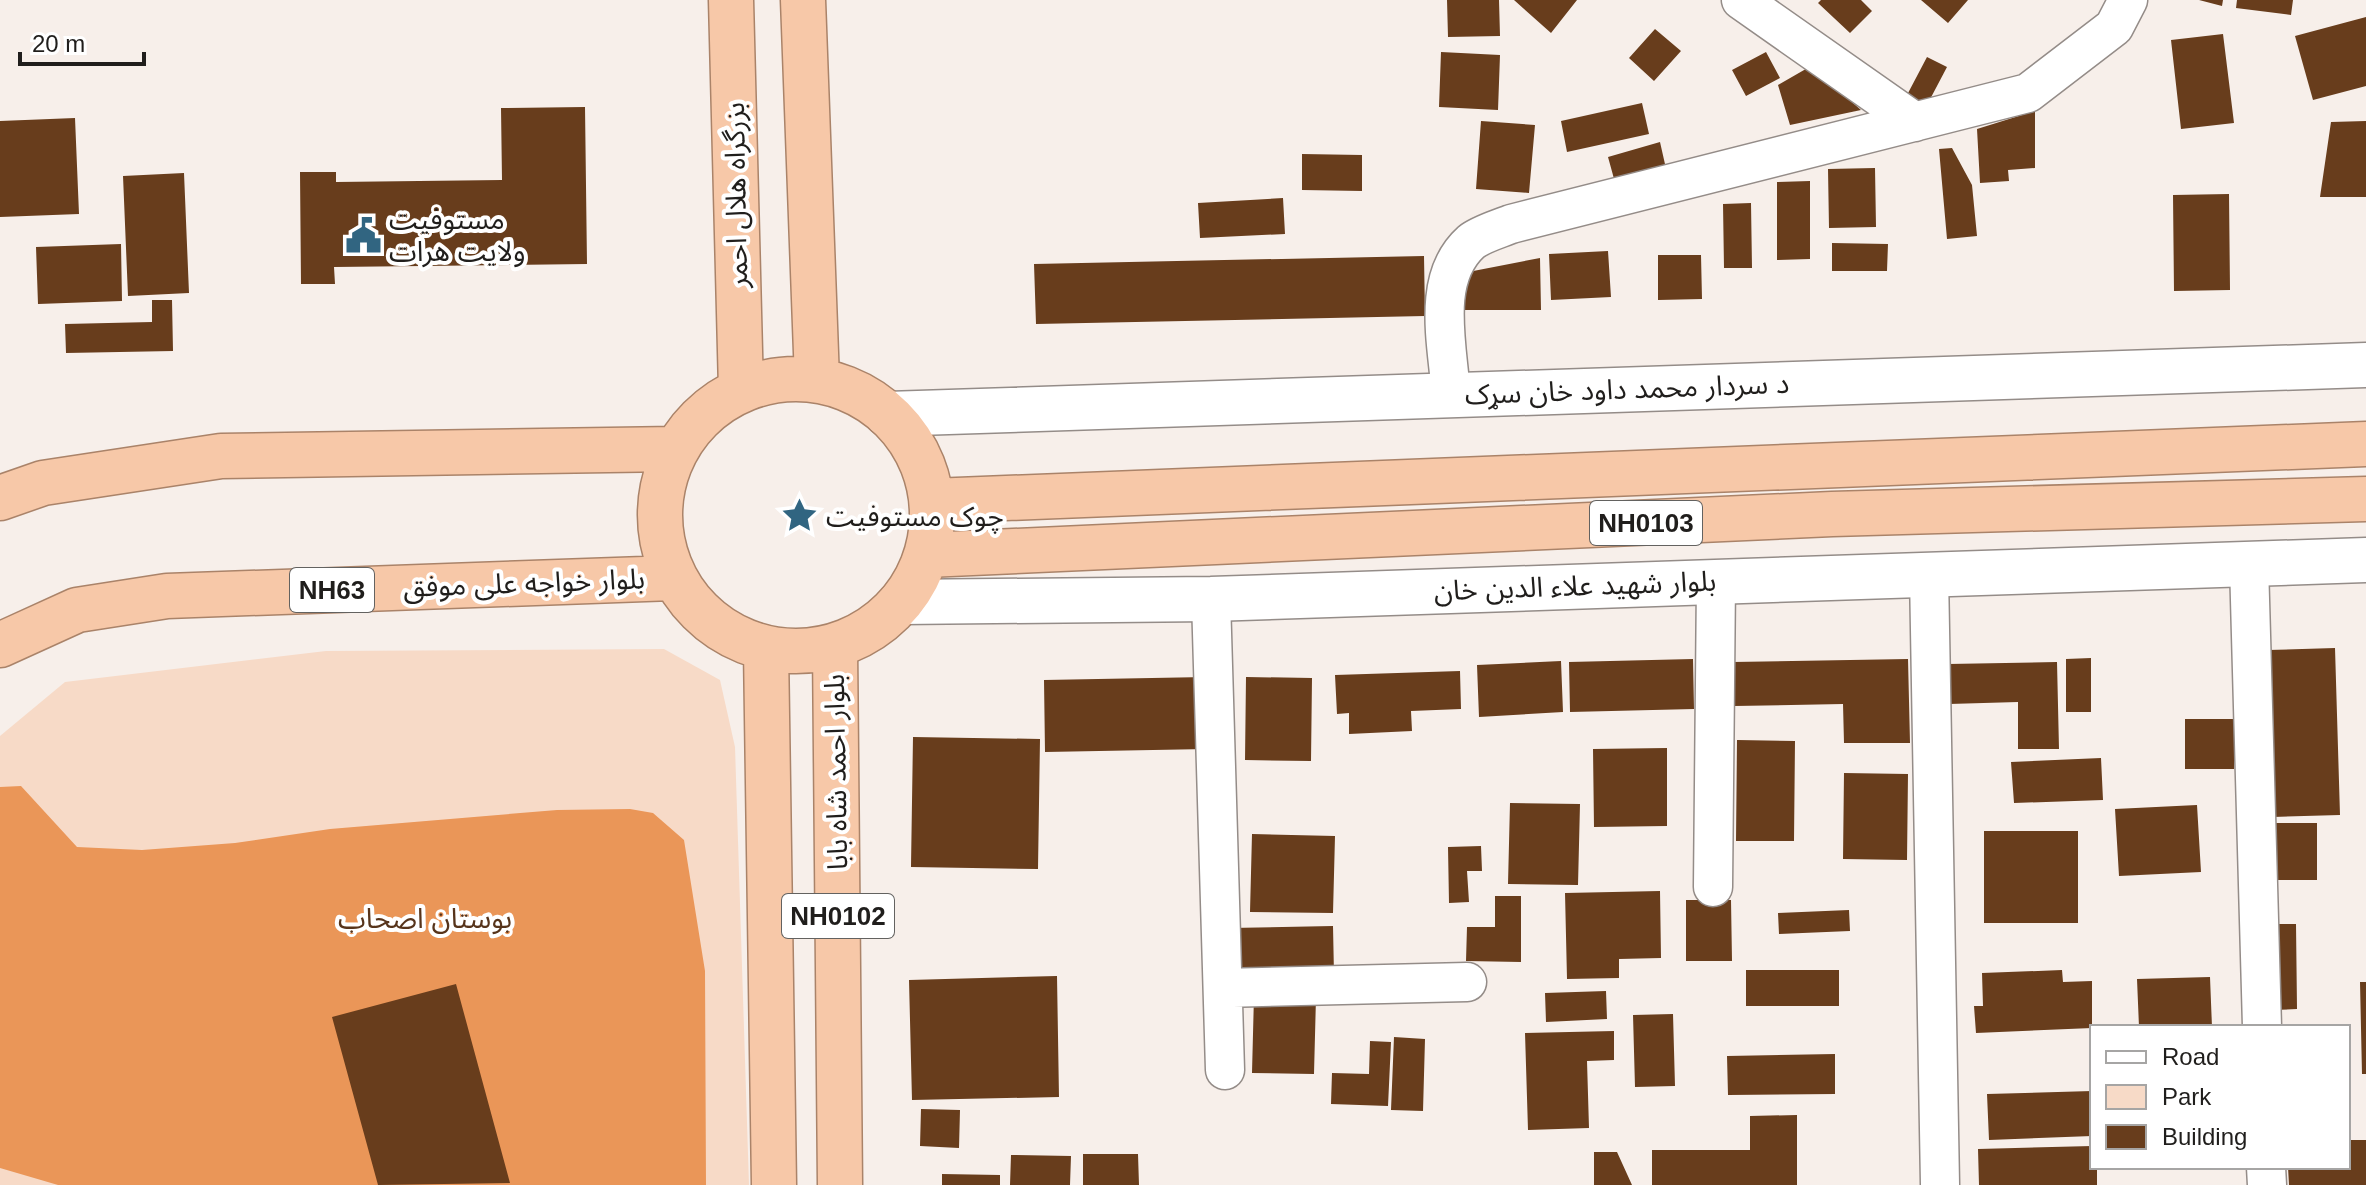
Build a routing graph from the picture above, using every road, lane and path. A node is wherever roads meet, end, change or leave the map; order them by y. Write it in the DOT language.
graph roads {
  1 [pos="731,0"];
  2 [pos="803,0"];
  3 [pos="1741,0"];
  4 [pos="2128,0"];
  5 [pos="1915,122"];
  6 [pos="2366,365"];
  7 [pos="817,380"];
  8 [pos="741,390"];
  9 [pos="1451,395"];
  10 [pos="887,414"];
  11 [pos="2366,444"];
  12 [pos="675,449"];
  13 [pos="0,498"];
  14 [pos="2366,499"];
  15 [pos="932,501"];
  16 [pos="927,555"];
  17 [pos="2366,560"];
  18 [pos="2249,564"];
  19 [pos="1929,574"];
  20 [pos="673,578"];
  21 [pos="1716,581"];
  22 [pos="1211,599"];
  23 [pos="901,602"];
  24 [pos="0,645"];
  25 [pos="835,646"];
  26 [pos="766,649"];
  27 [pos="1713,887"];
  28 [pos="1467,982"];
  29 [pos="1223,988"];
  30 [pos="2262,1025"];
  31 [pos="1225,1070"];
  32 [pos="1940,1184"];
  33 [pos="774,1185"];
  34 [pos="840,1185"];
  1 -- 8 [label="highway, بزرگراه هلال احمر"];
  2 -- 7 [label="highway"];
  3 -- 5 [label="street"];
  4 -- 5 [label="street"];
  5 -- 9 [label="street"];
  6 -- 9 [label="street, د سردار محمد داود خان سړک"];
  7 -- 8 [label="highway"];
  7 -- 10 [label="highway"];
  8 -- 12 [label="highway"];
  9 -- 10 [label="street, د سردار محمد داود خان سړک"];
  10 -- 15 [label="highway"];
  11 -- 15 [label="highway, NH0103"];
  12 -- 13 [label="highway"];
  12 -- 20 [label="highway"];
  14 -- 16 [label="highway, NH0103"];
  15 -- 16 [label="highway"];
  16 -- 23 [label="highway"];
  17 -- 18 [label="street"];
  18 -- 19 [label="street, بلوار شهید علاء الدین خان"];
  18 -- 30 [label="street"];
  19 -- 21 [label="street, بلوار شهید علاء الدین خان"];
  19 -- 32 [label="street"];
  20 -- 24 [label="highway, بلوار خواجه علی موفق / NH63"];
  20 -- 26 [label="highway"];
  21 -- 22 [label="street, بلوار شهید علاء الدین خان"];
  21 -- 27 [label="street"];
  22 -- 23 [label="street, بلوار شهید علاء الدین خان"];
  22 -- 29 [label="street"];
  23 -- 25 [label="highway"];
  25 -- 26 [label="highway"];
  25 -- 34 [label="highway, بلوار احمد شاه بابا / NH0102"];
  26 -- 33 [label="highway, NH0102"];
  28 -- 29 [label="street"];
  29 -- 31 [label="street"];
}
